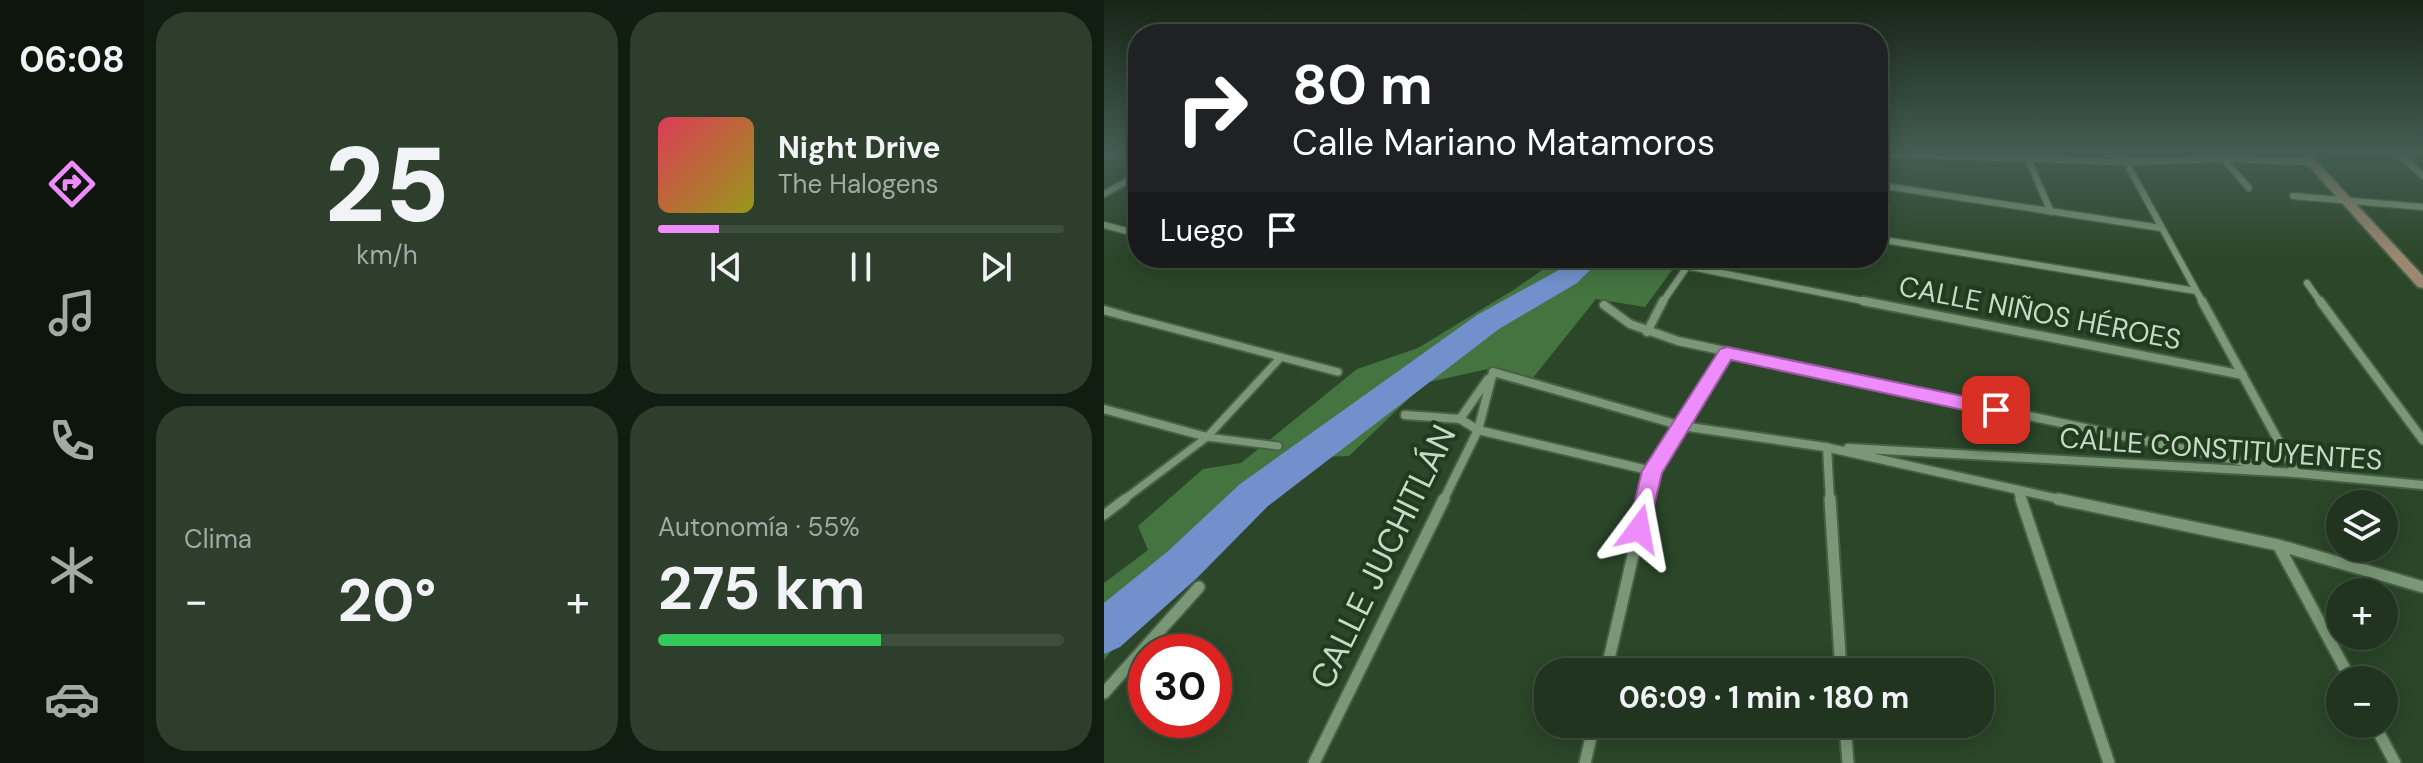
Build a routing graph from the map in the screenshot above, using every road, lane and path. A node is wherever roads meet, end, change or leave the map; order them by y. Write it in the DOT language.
graph roads {
  1 [pos="1888,187"];
  2 [pos="2040,187"];
  3 [pos="2139,187"];
  4 [pos="2334,187"];
  5 [pos="2293,196"];
  6 [pos="2345,201"];
  7 [pos="2423,207"];
  8 [pos="2051,212"];
  9 [pos="1104,225"];
  10 [pos="2161,228"];
  11 [pos="1128,231"];
  12 [pos="1888,241"];
  13 [pos="1685,268"];
  14 [pos="1696,268"];
  15 [pos="2307,283"];
  16 [pos="2423,284"];
  17 [pos="2196,291"];
  18 [pos="1604,305"];
  19 [pos="1104,310"];
  20 [pos="1125,316"];
  21 [pos="1647,332"];
  22 [pos="1727,353"];
  23 [pos="1281,357"];
  24 [pos="1338,372"];
  25 [pos="1493,372"];
  26 [pos="2243,375"];
  27 [pos="1104,409"];
  28 [pos="1405,415"];
  29 [pos="1460,419"];
  30 [pos="1682,426"];
  31 [pos="1478,430"];
  32 [pos="1207,437"];
  33 [pos="2423,440"];
  34 [pos="1278,446"];
  35 [pos="1825,447"];
  36 [pos="1652,471"];
  37 [pos="2296,473"];
  38 [pos="2423,485"];
  39 [pos="2018,491"];
  40 [pos="1104,515"];
  41 [pos="2278,545"];
  42 [pos="1199,587"];
  43 [pos="2423,587"];
  44 [pos="1609,658"];
  45 [pos="1840,658"];
  46 [pos="2343,666"];
  47 [pos="1104,693"];
  48 [pos="1591,738"];
  49 [pos="1846,738"];
  50 [pos="2382,738"];
  51 [pos="1314,763"];
  52 [pos="1585,763"];
  53 [pos="1848,763"];
  54 [pos="2109,763"];
  55 [pos="2395,763"];
  1 -- 8 [label="street"];
  2 -- 8 [label="street"];
  3 -- 10 [label="street"];
  4 -- 6 [label="main road"];
  5 -- 6 [label="street"];
  6 -- 7 [label="street"];
  6 -- 16 [label="main road"];
  8 -- 10 [label="street"];
  9 -- 11 [label="street"];
  10 -- 17 [label="street"];
  12 -- 17 [label="street"];
  13 -- 21 [label="street"];
  14 -- 26 [label="street, CALLE NIÑOS HÉROES"];
  15 -- 33 [label="street"];
  17 -- 26 [label="street"];
  18 -- 21 [label="street"];
  19 -- 20 [label="street"];
  20 -- 23 [label="street"];
  21 -- 22 [label="street"];
  22 -- 30 [label="street"];
  22 -- 37 [label="street"];
  23 -- 24 [label="street"];
  23 -- 32 [label="street"];
  25 -- 29 [label="street"];
  25 -- 30 [label="street"];
  25 -- 31 [label="street, CALLE JUCHITLÁN"];
  26 -- 37 [label="street"];
  27 -- 32 [label="street"];
  28 -- 29 [label="street"];
  29 -- 31 [label="street"];
  30 -- 35 [label="street"];
  30 -- 36 [label="street"];
  31 -- 36 [label="street"];
  31 -- 51 [label="street, CALLE JUCHITLÁN"];
  32 -- 34 [label="street"];
  32 -- 40 [label="street"];
  35 -- 37 [label="street, CALLE CONSTITUYENTES"];
  35 -- 39 [label="street"];
  35 -- 45 [label="street"];
  36 -- 44 [label="street"];
  37 -- 38 [label="street, CALLE CONSTITUYENTES"];
  39 -- 41 [label="street"];
  39 -- 54 [label="street"];
  41 -- 43 [label="street"];
  41 -- 46 [label="street"];
  42 -- 47 [label="street"];
  48 -- 52 [label="street"];
  49 -- 53 [label="street"];
  50 -- 55 [label="street"];
}
